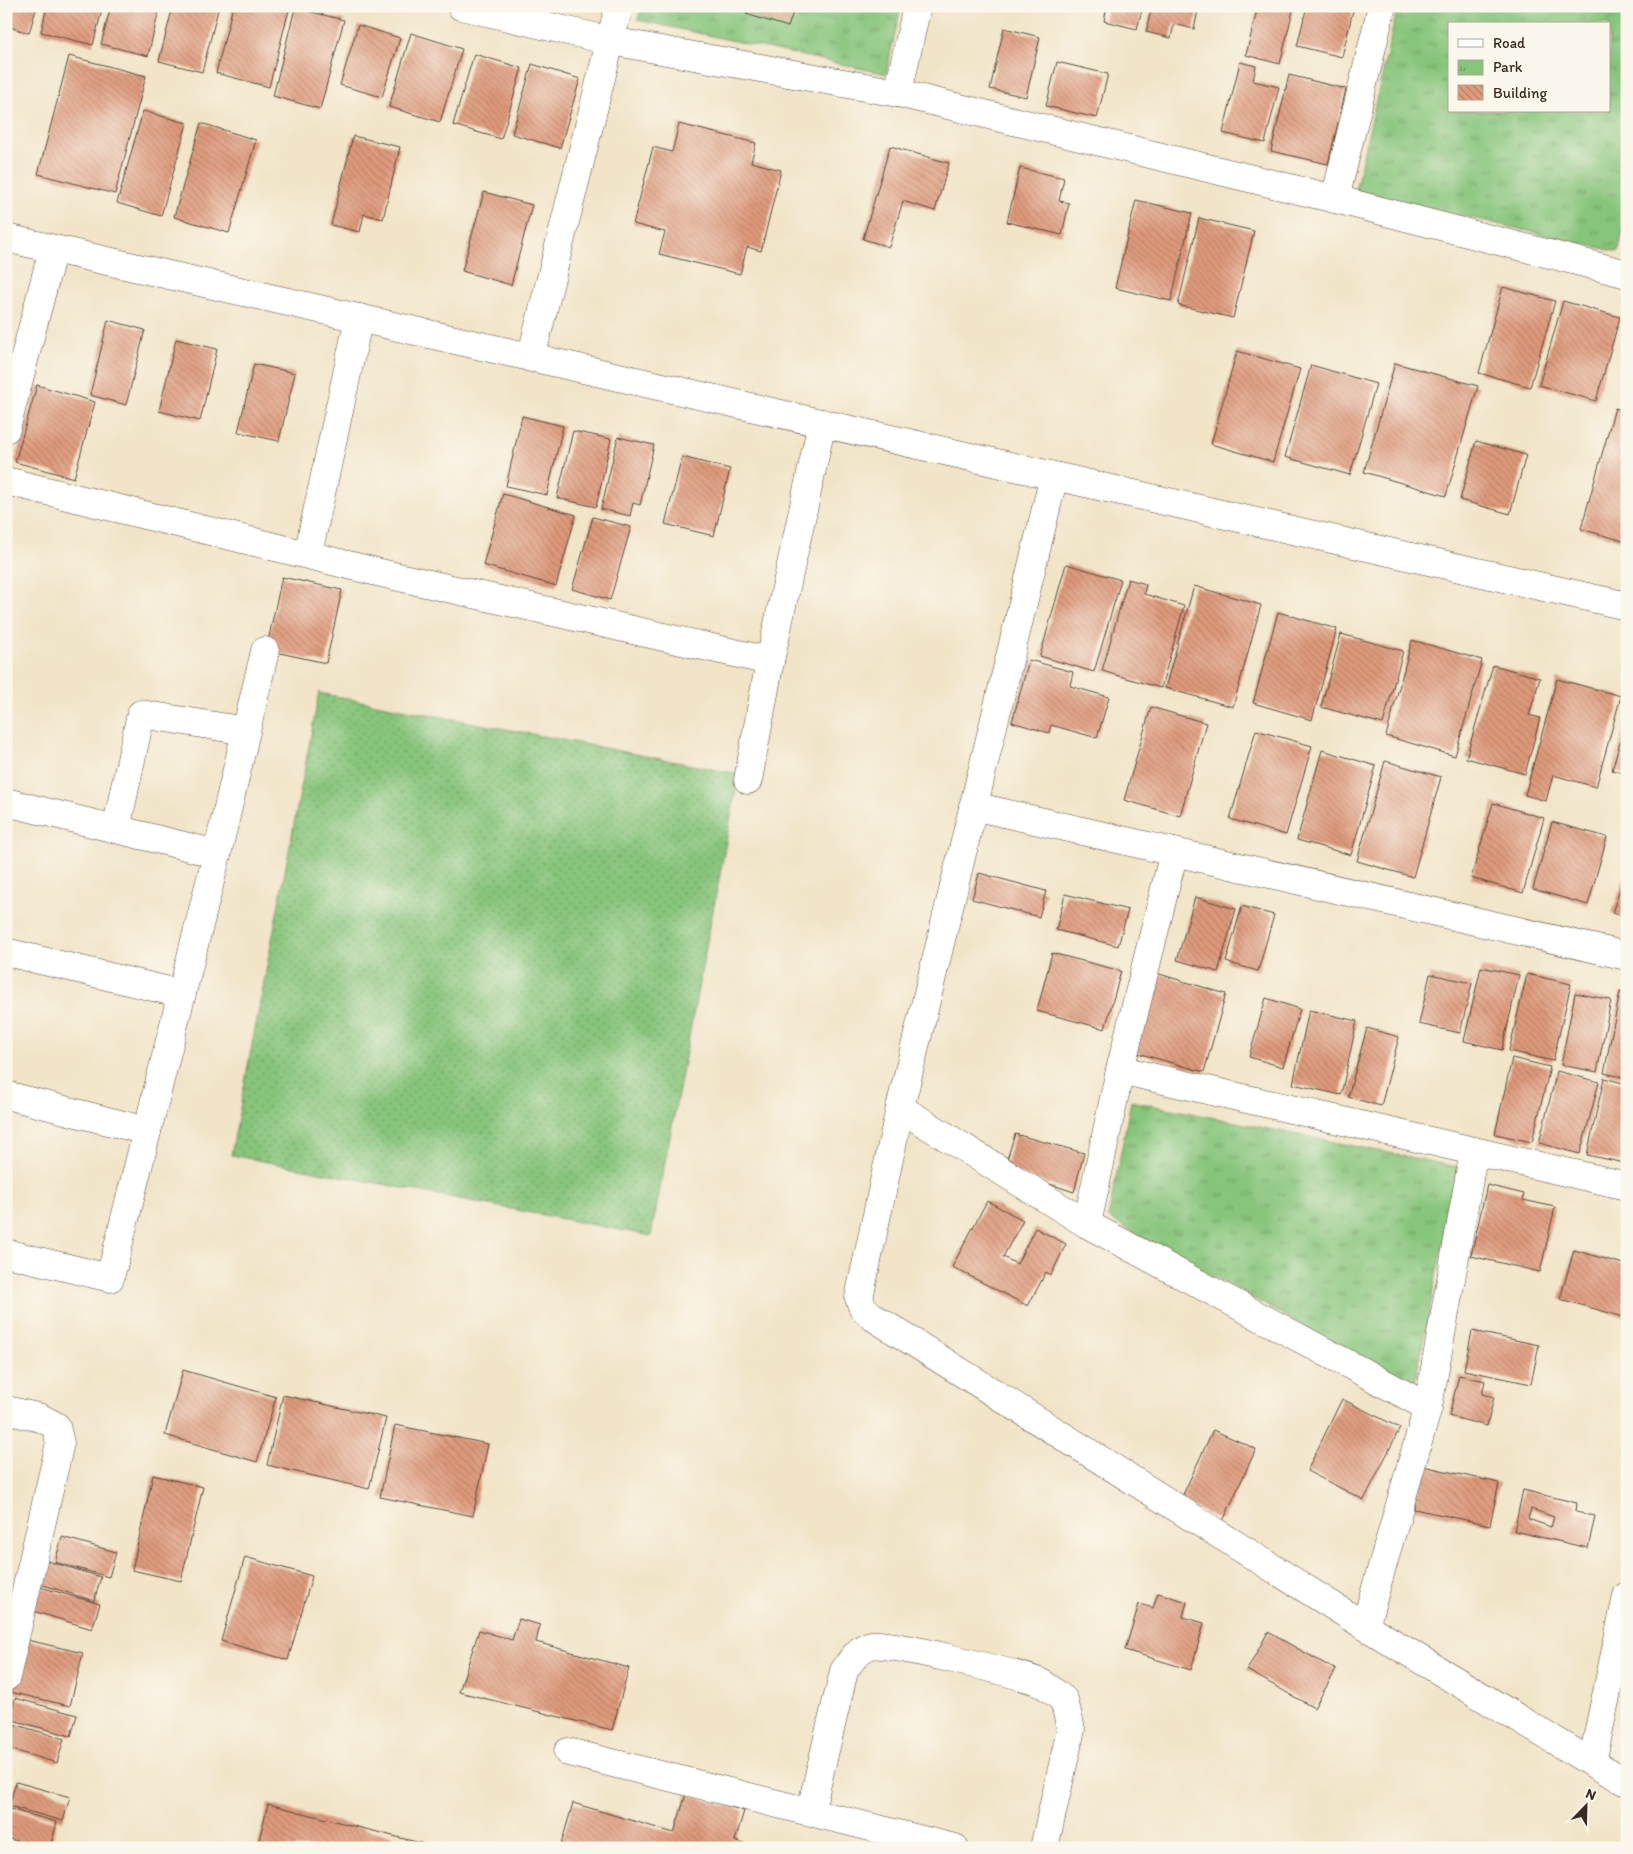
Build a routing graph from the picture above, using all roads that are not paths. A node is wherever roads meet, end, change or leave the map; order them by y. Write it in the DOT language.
graph roads {
  1 [pos="461,6"];
  2 [pos="619,6"];
  3 [pos="918,6"];
  4 [pos="1382,6"];
  5 [pos="611,40"];
  6 [pos="898,94"];
  7 [pos="1335,199"];
  8 [pos="6,238"];
  9 [pos="53,249"];
  10 [pos="1627,274"];
  11 [pos="359,318"];
  12 [pos="531,358"];
  13 [pos="822,424"];
  14 [pos="6,429"];
  15 [pos="1054,476"];
  16 [pos="6,481"];
  17 [pos="308,554"];
  18 [pos="1627,606"];
  19 [pos="265,652"];
  20 [pos="770,661"];
  21 [pos="246,731"];
  22 [pos="748,780"];
  23 [pos="6,802"];
  24 [pos="973,806"];
  25 [pos="116,829"];
  26 [pos="1174,852"];
  27 [pos="217,854"];
  28 [pos="6,952"];
  29 [pos="1627,956"];
  30 [pos="182,994"];
  31 [pos="1120,1070"];
  32 [pos="6,1095"];
  33 [pos="900,1108"];
  34 [pos="147,1131"];
  35 [pos="1474,1151"];
  36 [pos="1627,1186"];
  37 [pos="1087,1224"];
  38 [pos="6,1253"];
  39 [pos="1428,1407"];
  40 [pos="6,1410"];
  41 [pos="1627,1596"];
  42 [pos="15,1602"];
  43 [pos="1365,1626"];
  44 [pos="6,1678"];
  45 [pos="568,1752"];
  46 [pos="1592,1763"];
  47 [pos="1627,1782"];
  48 [pos="810,1813"];
  49 [pos="955,1848"];
  50 [pos="1044,1848"];
  1 -- 5 [label="street"];
  2 -- 5 [label="street"];
  3 -- 6 [label="street"];
  4 -- 7 [label="street"];
  5 -- 6 [label="street"];
  5 -- 12 [label="street"];
  6 -- 7 [label="street"];
  7 -- 10 [label="street"];
  8 -- 9 [label="street"];
  9 -- 11 [label="street"];
  9 -- 14 [label="street"];
  11 -- 12 [label="street"];
  11 -- 17 [label="street"];
  12 -- 13 [label="street"];
  13 -- 15 [label="street"];
  13 -- 20 [label="street"];
  15 -- 18 [label="street"];
  15 -- 24 [label="street"];
  16 -- 17 [label="street"];
  17 -- 20 [label="street"];
  19 -- 21 [label="street"];
  20 -- 22 [label="street"];
  21 -- 25 [label="street"];
  21 -- 27 [label="street"];
  23 -- 25 [label="street"];
  24 -- 26 [label="street"];
  24 -- 33 [label="street"];
  25 -- 27 [label="street"];
  26 -- 29 [label="street"];
  26 -- 31 [label="street"];
  27 -- 30 [label="street"];
  28 -- 30 [label="street"];
  30 -- 34 [label="street"];
  31 -- 35 [label="street"];
  31 -- 37 [label="street"];
  32 -- 34 [label="street"];
  33 -- 37 [label="street"];
  33 -- 43 [label="street"];
  34 -- 38 [label="street"];
  35 -- 36 [label="street"];
  35 -- 39 [label="street"];
  37 -- 39 [label="street"];
  39 -- 43 [label="street"];
  40 -- 42 [label="street"];
  41 -- 46 [label="street"];
  42 -- 44 [label="street"];
  43 -- 46 [label="street"];
  45 -- 48 [label="street"];
  46 -- 47 [label="street"];
  48 -- 49 [label="street"];
  48 -- 50 [label="street"];
}
